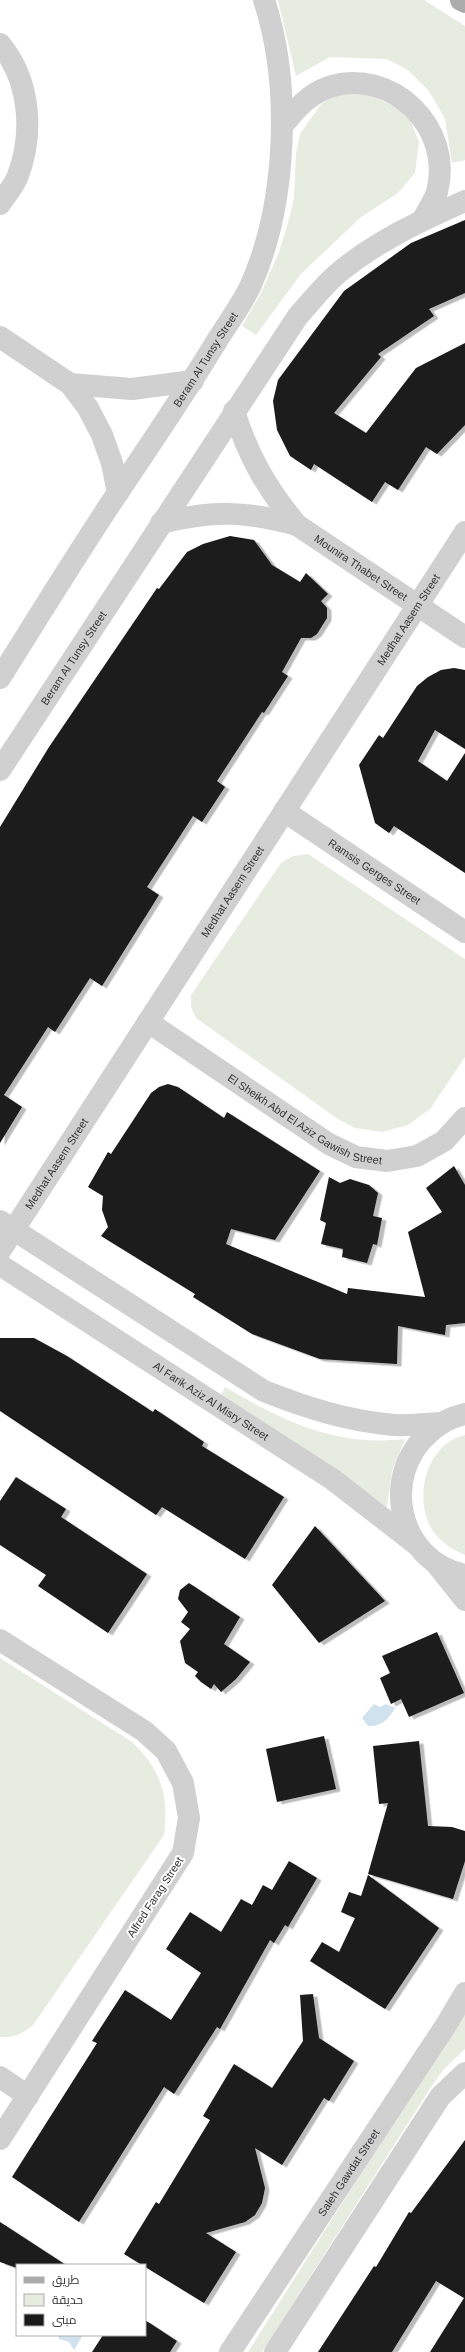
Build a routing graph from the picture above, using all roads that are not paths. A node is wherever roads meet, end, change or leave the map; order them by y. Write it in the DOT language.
graph roads {
  1 [pos="264,0"];
  2 [pos="462,0"];
  3 [pos="465,2"];
  4 [pos="0,44"];
  5 [pos="283,125"];
  6 [pos="465,201"];
  7 [pos="0,204"];
  8 [pos="423,219"];
  9 [pos="0,337"];
  10 [pos="193,381"];
  11 [pos="70,384"];
  12 [pos="234,411"];
  13 [pos="118,493"];
  14 [pos="161,523"];
  15 [pos="297,525"];
  16 [pos="465,532"];
  17 [pos="418,605"];
  18 [pos="465,637"];
  19 [pos="0,678"];
  20 [pos="0,770"];
  21 [pos="284,811"];
  22 [pos="465,932"];
  23 [pos="148,1022"];
  24 [pos="465,1118"];
  25 [pos="7,1225"];
  26 [pos="0,1251"];
  27 [pos="0,1265"];
  28 [pos="465,1414"];
  29 [pos="440,1423"];
  30 [pos="416,1544"];
  31 [pos="434,1562"];
  32 [pos="465,1575"];
  33 [pos="465,1600"];
  34 [pos="0,1640"];
  35 [pos="465,1993"];
  36 [pos="465,2073"];
  37 [pos="0,2077"];
  38 [pos="28,2096"];
  39 [pos="0,2139"];
  40 [pos="230,2352"];
  41 [pos="275,2352"];
  1 -- 5 [label="street, Beram Al Tunsy Street"];
  2 -- 3 [label="main road"];
  4 -- 7 [label="street"];
  5 -- 8 [label="street"];
  5 -- 10 [label="street, Beram Al Tunsy Street"];
  6 -- 8 [label="street, Beram Al Tunsy Street"];
  8 -- 12 [label="street, Beram Al Tunsy Street"];
  9 -- 11 [label="street"];
  10 -- 11 [label="street"];
  10 -- 13 [label="street, Beram Al Tunsy Street"];
  11 -- 13 [label="street"];
  12 -- 14 [label="street, Beram Al Tunsy Street"];
  12 -- 15 [label="street, Mounira Thabet Street"];
  13 -- 19 [label="street, Beram Al Tunsy Street"];
  14 -- 15 [label="street, Mounira Thabet Street"];
  14 -- 20 [label="street, Beram Al Tunsy Street"];
  15 -- 17 [label="street, Mounira Thabet Street"];
  16 -- 17 [label="street, Medhat Aasem Street"];
  17 -- 18 [label="street, Mounira Thabet Street"];
  17 -- 21 [label="street, Medhat Aasem Street"];
  21 -- 22 [label="street, Ramsis Gerges Street"];
  21 -- 23 [label="street, Medhat Aasem Street"];
  23 -- 24 [label="street, El Sheikh Abd El Aziz Gawish Street"];
  23 -- 25 [label="street, Medhat Aasem Street"];
  25 -- 26 [label="street, Medhat Aasem Street"];
  25 -- 29 [label="street"];
  27 -- 30 [label="street, Al Farik Aziz Al Misry Street"];
  28 -- 29 [label="street"];
  29 -- 30 [label="street"];
  30 -- 31 [label="street"];
  31 -- 32 [label="street"];
  31 -- 33 [label="street"];
  34 -- 38 [label="street, Alfred Farag Street"];
  35 -- 40 [label="street, Saleh Gawdat Street"];
  36 -- 41 [label="street"];
  37 -- 38 [label="street"];
  38 -- 39 [label="street, Alfred Farag Street"];
}
